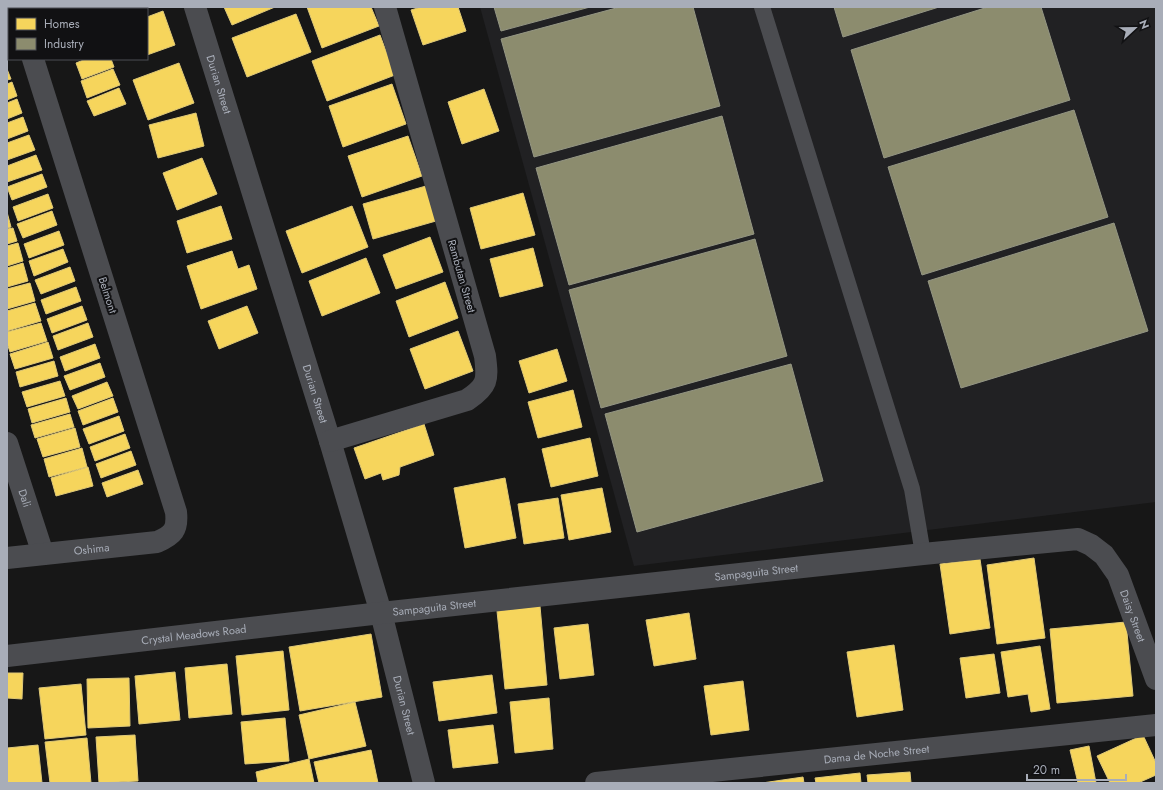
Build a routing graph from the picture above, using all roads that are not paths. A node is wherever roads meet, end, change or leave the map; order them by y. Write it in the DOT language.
graph roads {
  1 [pos="195,7"];
  2 [pos="385,7"];
  3 [pos="762,7"];
  4 [pos="33,60"];
  5 [pos="330,441"];
  6 [pos="7,443"];
  7 [pos="174,532"];
  8 [pos="42,554"];
  9 [pos="923,554"];
  10 [pos="7,558"];
  11 [pos="1118,575"];
  12 [pos="381,613"];
  13 [pos="7,656"];
  14 [pos="1156,679"];
  15 [pos="1156,725"];
  16 [pos="424,783"];
  17 [pos="596,783"];
  1 -- 5 [label="street, Durian Street"];
  2 -- 5 [label="street, Rambutan Street"];
  3 -- 9 [label="lane"];
  4 -- 7 [label="street, Belmont"];
  5 -- 12 [label="street, Durian Street"];
  6 -- 8 [label="street, Dali"];
  7 -- 8 [label="street, Oshima"];
  8 -- 10 [label="street, Oshima"];
  9 -- 11 [label="street, Sampaguita Street"];
  9 -- 12 [label="street, Sampaguita Street"];
  11 -- 14 [label="street, Daisy Street"];
  12 -- 13 [label="street, Crystal Meadows Road"];
  12 -- 16 [label="street, Durian Street"];
  15 -- 17 [label="street, Dama de Noche Street"];
}
